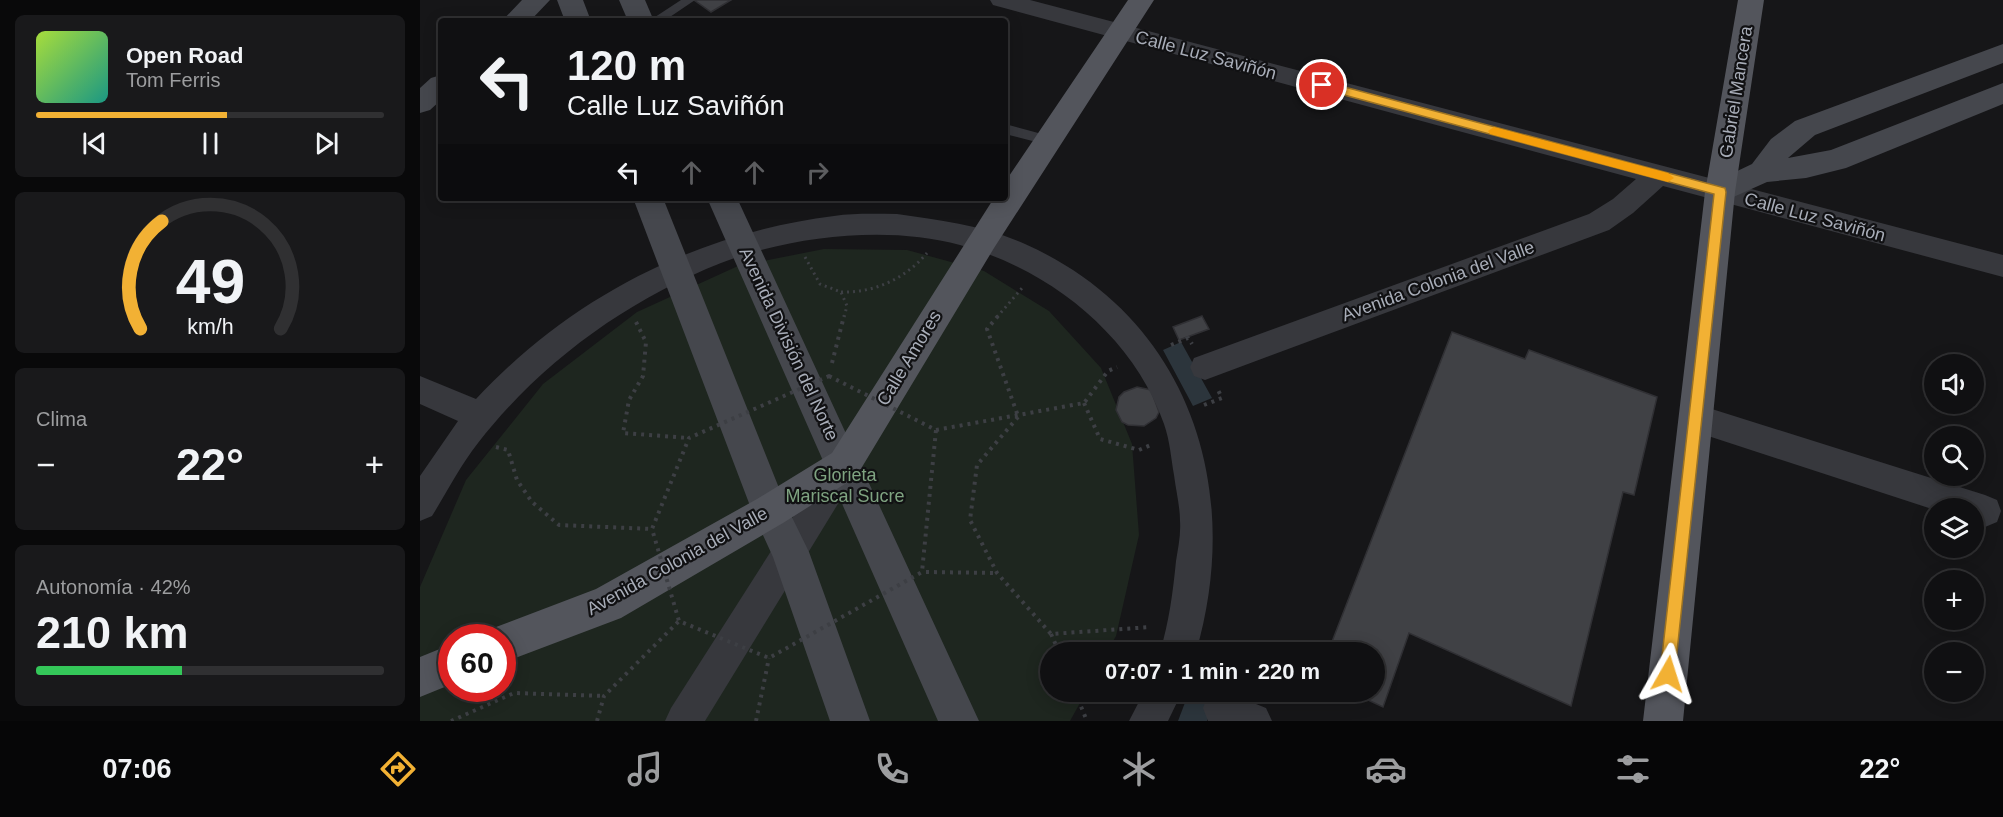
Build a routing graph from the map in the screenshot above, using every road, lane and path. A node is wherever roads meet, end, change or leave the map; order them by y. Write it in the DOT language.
graph roads {
  1 [pos="537,0"];
  2 [pos="570,0"];
  3 [pos="632,0"];
  4 [pos="689,0"];
  5 [pos="1001,0"];
  6 [pos="1140,0"];
  7 [pos="1746,1"];
  8 [pos="518,18"];
  9 [pos="577,18"];
  10 [pos="640,18"];
  11 [pos="660,18"];
  12 [pos="1119,32"];
  13 [pos="2003,52"];
  14 [pos="438,88"];
  15 [pos="2003,93"];
  16 [pos="420,103"];
  17 [pos="1008,130"];
  18 [pos="1048,140"];
  19 [pos="1762,172"];
  20 [pos="1658,175"];
  21 [pos="1720,192"];
  22 [pos="1008,200"];
  23 [pos="649,201"];
  24 [pos="723,201"];
  25 [pos="1007,201"];
  26 [pos="943,230"];
  27 [pos="794,232"];
  28 [pos="982,239"];
  29 [pos="744,244"];
  30 [pos="1043,264"];
  31 [pos="2003,266"];
  32 [pos="676,269"];
  33 [pos="841,292"];
  34 [pos="847,306"];
  35 [pos="606,308"];
  36 [pos="1145,355"];
  37 [pos="1205,367"];
  38 [pos="829,376"];
  39 [pos="420,390"];
  40 [pos="1084,403"];
  41 [pos="1018,417"];
  42 [pos="1696,418"];
  43 [pos="472,427"];
  44 [pos="936,430"];
  45 [pos="1183,433"];
  46 [pos="689,438"];
  47 [pos="844,465"];
  48 [pos="420,505"];
  49 [pos="770,511"];
  50 [pos="1985,511"];
  51 [pos="652,529"];
  52 [pos="790,552"];
  53 [pos="922,572"];
  54 [pos="997,573"];
  55 [pos="679,621"];
  56 [pos="1187,624"];
  57 [pos="1051,634"];
  58 [pos="516,639"];
  59 [pos="1055,642"];
  60 [pos="1181,642"];
  61 [pos="769,657"];
  62 [pos="438,670"];
  63 [pos="420,677"];
  64 [pos="604,696"];
  65 [pos="1079,702"];
  66 [pos="1158,702"];
  67 [pos="451,721"];
  68 [pos="597,721"];
  69 [pos="684,721"];
  70 [pos="756,721"];
  71 [pos="850,721"];
  72 [pos="959,721"];
  73 [pos="1087,721"];
  74 [pos="1148,721"];
  75 [pos="1663,721"];
  1 -- 8 [label="main road"];
  2 -- 9 [label="main road"];
  3 -- 10 [label="main road"];
  4 -- 11 [label="lane"];
  5 -- 12 [label="street, Calle Luz Saviñón"];
  6 -- 12 [label="main road, Calle Amores"];
  7 -- 21 [label="main road, Gabriel Mancera"];
  12 -- 18 [label="main road, Calle Amores"];
  12 -- 20 [label="street, Calle Luz Saviñón"];
  13 -- 19 [label="main road"];
  14 -- 16 [label="main road"];
  15 -- 19 [label="main road"];
  17 -- 18 [label="lane"];
  18 -- 22 [label="main road, Calle Amores"];
  19 -- 21 [label="main road"];
  20 -- 21 [label="street, Calle Luz Saviñón"];
  20 -- 37 [label="street, Avenida Colonia del Valle"];
  21 -- 31 [label="street, Calle Luz Saviñón"];
  21 -- 42 [label="main road, Gabriel Mancera"];
  23 -- 32 [label="main road"];
  24 -- 29 [label="main road, Avenida División del Norte"];
  25 -- 28 [label="main road, Calle Amores"];
  26 -- 27 [label="street"];
  26 -- 28 [label="street"];
  26 -- 33 [label="path"];
  27 -- 29 [label="street"];
  27 -- 33 [label="path"];
  28 -- 30 [label="street"];
  28 -- 47 [label="main road, Calle Amores"];
  29 -- 32 [label="street"];
  29 -- 47 [label="main road, Avenida División del Norte"];
  30 -- 36 [label="street"];
  30 -- 41 [label="path"];
  32 -- 35 [label="street"];
  32 -- 49 [label="main road"];
  33 -- 34 [label="path"];
  34 -- 38 [label="path"];
  35 -- 43 [label="street"];
  35 -- 46 [label="path"];
  36 -- 40 [label="path"];
  36 -- 45 [label="street"];
  38 -- 44 [label="path, bridge"];
  38 -- 46 [label="path, bridge"];
  39 -- 43 [label="street"];
  40 -- 41 [label="path"];
  40 -- 45 [label="path"];
  41 -- 44 [label="path"];
  41 -- 54 [label="path"];
  42 -- 50 [label="street"];
  42 -- 75 [label="main road, Gabriel Mancera"];
  43 -- 48 [label="street"];
  43 -- 51 [label="path"];
  44 -- 53 [label="path, bridge"];
  45 -- 56 [label="street"];
  46 -- 51 [label="path, bridge"];
  47 -- 49 [label="main road, Avenida Colonia del Valle"];
  47 -- 52 [label="street, Calle Amores"];
  47 -- 72 [label="main road, Avenida División del Norte"];
  49 -- 52 [label="main road"];
  49 -- 58 [label="main road, Avenida Colonia del Valle"];
  51 -- 55 [label="path, bridge"];
  52 -- 69 [label="street, Calle Amores"];
  52 -- 71 [label="main road"];
  53 -- 54 [label="path"];
  53 -- 61 [label="path, bridge"];
  54 -- 57 [label="path"];
  55 -- 61 [label="path, bridge"];
  55 -- 64 [label="path"];
  56 -- 57 [label="path"];
  56 -- 60 [label="street"];
  57 -- 59 [label="path"];
  61 -- 70 [label="path"];
  62 -- 63 [label="main road"];
  64 -- 67 [label="path"];
  64 -- 68 [label="path"];
  65 -- 73 [label="path"];
  66 -- 74 [label="street"];
}
